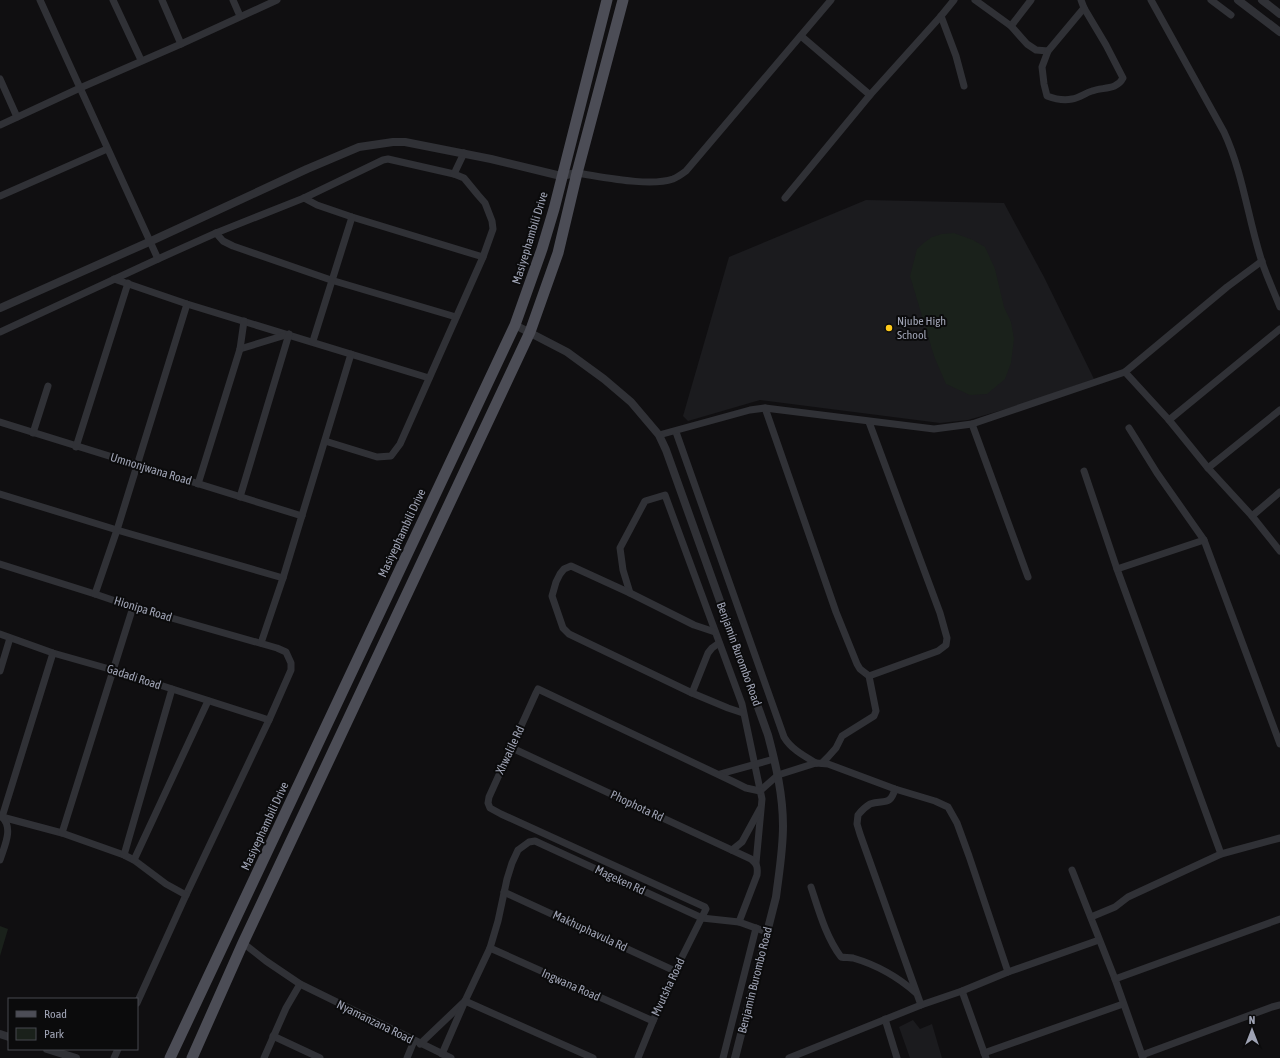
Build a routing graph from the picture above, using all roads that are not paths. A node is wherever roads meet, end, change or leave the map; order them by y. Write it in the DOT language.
graph roads {
  1 [pos="40,0"];
  2 [pos="113,0"];
  3 [pos="162,0"];
  4 [pos="233,0"];
  5 [pos="277,0"];
  6 [pos="607,0"];
  7 [pos="623,0"];
  8 [pos="831,0"];
  9 [pos="954,0"];
  10 [pos="975,0"];
  11 [pos="1031,0"];
  12 [pos="1081,0"];
  13 [pos="1151,0"];
  14 [pos="1211,0"];
  15 [pos="1238,0"];
  16 [pos="1262,0"];
  17 [pos="1084,8"];
  18 [pos="1280,14"];
  19 [pos="1231,15"];
  20 [pos="240,16"];
  21 [pos="941,16"];
  22 [pos="1011,26"];
  23 [pos="1280,32"];
  24 [pos="801,36"];
  25 [pos="181,44"];
  26 [pos="1048,51"];
  27 [pos="141,60"];
  28 [pos="0,79"];
  29 [pos="964,86"];
  30 [pos="80,88"];
  31 [pos="870,95"];
  32 [pos="17,116"];
  33 [pos="0,125"];
  34 [pos="107,149"];
  35 [pos="464,153"];
  36 [pos="577,173"];
  37 [pos="454,174"];
  38 [pos="561,176"];
  39 [pos="0,196"];
  40 [pos="304,198"];
  41 [pos="785,198"];
  42 [pos="352,217"];
  43 [pos="216,233"];
  44 [pos="149,242"];
  45 [pos="483,257"];
  46 [pos="158,258"];
  47 [pos="1262,261"];
  48 [pos="114,279"];
  49 [pos="331,280"];
  50 [pos="128,283"];
  51 [pos="187,304"];
  52 [pos="0,308"];
  53 [pos="1280,308"];
  54 [pos="456,317"];
  55 [pos="244,321"];
  56 [pos="515,325"];
  57 [pos="1280,330"];
  58 [pos="0,332"];
  59 [pos="530,332"];
  60 [pos="289,334"];
  61 [pos="313,341"];
  62 [pos="240,348"];
  63 [pos="351,354"];
  64 [pos="1125,372"];
  65 [pos="428,378"];
  66 [pos="48,386"];
  67 [pos="765,408"];
  68 [pos="1280,410"];
  69 [pos="1169,420"];
  70 [pos="0,422"];
  71 [pos="869,422"];
  72 [pos="972,424"];
  73 [pos="1129,428"];
  74 [pos="676,432"];
  75 [pos="33,433"];
  76 [pos="659,435"];
  77 [pos="325,441"];
  78 [pos="76,447"];
  79 [pos="137,466"];
  80 [pos="1208,468"];
  81 [pos="1084,471"];
  82 [pos="198,484"];
  83 [pos="1280,492"];
  84 [pos="0,494"];
  85 [pos="240,496"];
  86 [pos="302,516"];
  87 [pos="1252,516"];
  88 [pos="117,530"];
  89 [pos="1204,540"];
  90 [pos="1280,551"];
  91 [pos="0,564"];
  92 [pos="1117,569"];
  93 [pos="1028,577"];
  94 [pos="283,578"];
  95 [pos="630,593"];
  96 [pos="95,594"];
  97 [pos="133,607"];
  98 [pos="715,632"];
  99 [pos="0,634"];
  100 [pos="10,638"];
  101 [pos="261,643"];
  102 [pos="719,643"];
  103 [pos="53,653"];
  104 [pos="113,670"];
  105 [pos="0,671"];
  106 [pos="869,676"];
  107 [pos="172,689"];
  108 [pos="692,693"];
  109 [pos="208,701"];
  110 [pos="743,713"];
  111 [pos="269,720"];
  112 [pos="1280,744"];
  113 [pos="512,748"];
  114 [pos="774,759"];
  115 [pos="819,763"];
  116 [pos="755,764"];
  117 [pos="720,774"];
  118 [pos="778,775"];
  119 [pos="895,789"];
  120 [pos="760,791"];
  121 [pos="762,805"];
  122 [pos="1,817"];
  123 [pos="62,833"];
  124 [pos="1280,838"];
  125 [pos="732,850"];
  126 [pos="1221,854"];
  127 [pos="124,855"];
  128 [pos="0,860"];
  129 [pos="134,860"];
  130 [pos="757,866"];
  131 [pos="1072,870"];
  132 [pos="811,887"];
  133 [pos="504,892"];
  134 [pos="186,895"];
  135 [pos="702,918"];
  136 [pos="1091,918"];
  137 [pos="1280,919"];
  138 [pos="739,922"];
  139 [pos="756,928"];
  140 [pos="767,932"];
  141 [pos="1099,940"];
  142 [pos="243,942"];
  143 [pos="490,948"];
  144 [pos="675,971"];
  145 [pos="1008,972"];
  146 [pos="1115,979"];
  147 [pos="300,984"];
  148 [pos="962,991"];
  149 [pos="916,993"];
  150 [pos="465,1001"];
  151 [pos="138,1002"];
  152 [pos="1123,1004"];
  153 [pos="921,1005"];
  154 [pos="1280,1005"];
  155 [pos="885,1019"];
  156 [pos="653,1021"];
  157 [pos="273,1036"];
  158 [pos="417,1042"];
  159 [pos="50,1050"];
  160 [pos="442,1054"];
  161 [pos="985,1055"];
  162 [pos="1142,1056"];
  163 [pos="76,1058"];
  164 [pos="170,1058"];
  165 [pos="192,1058"];
  166 [pos="264,1058"];
  167 [pos="320,1058"];
  168 [pos="407,1058"];
  169 [pos="451,1058"];
  170 [pos="592,1058"];
  171 [pos="638,1058"];
  172 [pos="723,1058"];
  173 [pos="735,1058"];
  174 [pos="789,1058"];
  175 [pos="897,1058"];
  1 -- 30 [label="street"];
  2 -- 27 [label="street"];
  3 -- 25 [label="street"];
  4 -- 20 [label="street"];
  5 -- 20 [label="street"];
  6 -- 38 [label="main road, Masiyephambili Drive"];
  7 -- 36 [label="main road"];
  8 -- 24 [label="street"];
  9 -- 21 [label="street"];
  10 -- 22 [label="street"];
  11 -- 22 [label="street"];
  12 -- 17 [label="street"];
  13 -- 47 [label="street"];
  14 -- 19 [label="street"];
  15 -- 23 [label="street"];
  16 -- 18 [label="street"];
  17 -- 26 [label="street"];
  17 -- 26 [label="street"];
  20 -- 25 [label="street"];
  21 -- 29 [label="street"];
  21 -- 31 [label="street"];
  22 -- 26 [label="street"];
  24 -- 31 [label="street"];
  24 -- 36 [label="street"];
  25 -- 27 [label="street"];
  27 -- 30 [label="street"];
  28 -- 32 [label="street"];
  30 -- 32 [label="street"];
  30 -- 34 [label="street"];
  31 -- 41 [label="street"];
  32 -- 33 [label="street"];
  34 -- 39 [label="street"];
  34 -- 44 [label="street"];
  35 -- 37 [label="street"];
  35 -- 38 [label="street"];
  35 -- 44 [label="street"];
  36 -- 38 [label="street"];
  36 -- 59 [label="main road"];
  37 -- 40 [label="street"];
  37 -- 45 [label="street"];
  38 -- 56 [label="main road, Masiyephambili Drive"];
  40 -- 42 [label="street"];
  40 -- 43 [label="street"];
  42 -- 45 [label="street"];
  42 -- 49 [label="street"];
  43 -- 46 [label="street"];
  43 -- 49 [label="street"];
  44 -- 46 [label="street"];
  44 -- 52 [label="street"];
  45 -- 54 [label="street"];
  46 -- 48 [label="street"];
  47 -- 53 [label="street"];
  47 -- 64 [label="street"];
  48 -- 50 [label="street"];
  48 -- 58 [label="street"];
  49 -- 54 [label="street"];
  49 -- 61 [label="street"];
  50 -- 51 [label="street"];
  50 -- 78 [label="street"];
  51 -- 55 [label="street"];
  51 -- 79 [label="street"];
  54 -- 65 [label="street"];
  55 -- 60 [label="street"];
  55 -- 62 [label="street"];
  56 -- 59 [label="street, Benjamin Burombo Road"];
  56 -- 164 [label="main road, Masiyephambili Drive"];
  57 -- 69 [label="street"];
  59 -- 76 [label="street, Benjamin Burombo Road"];
  59 -- 142 [label="main road"];
  60 -- 61 [label="street"];
  60 -- 62 [label="street"];
  60 -- 85 [label="street"];
  61 -- 63 [label="street"];
  62 -- 82 [label="street"];
  63 -- 65 [label="street"];
  63 -- 77 [label="street"];
  64 -- 69 [label="street"];
  64 -- 72 [label="street"];
  65 -- 77 [label="street"];
  66 -- 75 [label="street"];
  67 -- 71 [label="street"];
  67 -- 74 [label="street"];
  67 -- 106 [label="street"];
  68 -- 80 [label="street"];
  69 -- 80 [label="street"];
  70 -- 75 [label="street, Umnonjwana Road"];
  71 -- 72 [label="street"];
  71 -- 106 [label="street"];
  72 -- 93 [label="street"];
  73 -- 89 [label="street"];
  74 -- 76 [label="street"];
  74 -- 115 [label="street"];
  75 -- 78 [label="street, Umnonjwana Road"];
  76 -- 114 [label="street, Benjamin Burombo Road"];
  77 -- 86 [label="street"];
  78 -- 79 [label="street, Umnonjwana Road"];
  79 -- 82 [label="street, Umnonjwana Road"];
  79 -- 88 [label="street"];
  80 -- 87 [label="street"];
  81 -- 92 [label="street"];
  82 -- 85 [label="street, Umnonjwana Road"];
  83 -- 87 [label="street"];
  84 -- 88 [label="street"];
  85 -- 86 [label="street, Umnonjwana Road"];
  86 -- 94 [label="street"];
  87 -- 90 [label="street"];
  88 -- 94 [label="street"];
  88 -- 96 [label="street"];
  89 -- 92 [label="street"];
  89 -- 112 [label="street"];
  91 -- 96 [label="street, Hionipa Road"];
  92 -- 126 [label="street"];
  94 -- 101 [label="street"];
  95 -- 98 [label="street"];
  95 -- 98 [label="street"];
  95 -- 108 [label="street"];
  96 -- 97 [label="street, Hionipa Road"];
  97 -- 101 [label="street, Hionipa Road"];
  97 -- 104 [label="street"];
  98 -- 102 [label="street"];
  99 -- 100 [label="street, Gadadi Road"];
  100 -- 103 [label="street, Gadadi Road"];
  100 -- 105 [label="street"];
  101 -- 111 [label="street, Hionipa Road"];
  102 -- 108 [label="street"];
  102 -- 110 [label="street"];
  103 -- 104 [label="street, Gadadi Road"];
  103 -- 122 [label="street"];
  104 -- 107 [label="street, Gadadi Road"];
  104 -- 123 [label="street"];
  106 -- 115 [label="street"];
  107 -- 109 [label="street, Gadadi Road"];
  107 -- 127 [label="street"];
  108 -- 110 [label="street"];
  109 -- 111 [label="street, Gadadi Road"];
  109 -- 129 [label="street"];
  110 -- 116 [label="street"];
  111 -- 134 [label="street"];
  113 -- 117 [label="street, Xhwalile Rd"];
  113 -- 125 [label="street, Phophota Rd"];
  113 -- 135 [label="street, Xhwalile Rd"];
  114 -- 116 [label="street"];
  114 -- 118 [label="street, Benjamin Burombo Road"];
  115 -- 118 [label="street"];
  115 -- 119 [label="street"];
  116 -- 117 [label="street"];
  116 -- 120 [label="street"];
  117 -- 120 [label="street, Xhwalile Rd"];
  118 -- 120 [label="street"];
  118 -- 140 [label="street, Benjamin Burombo Road"];
  119 -- 145 [label="street"];
  119 -- 149 [label="street"];
  120 -- 121 [label="street"];
  121 -- 125 [label="street"];
  121 -- 130 [label="street"];
  122 -- 123 [label="street"];
  122 -- 128 [label="street"];
  123 -- 127 [label="street"];
  124 -- 126 [label="street"];
  125 -- 130 [label="street, Phophota Rd"];
  126 -- 136 [label="street"];
  127 -- 129 [label="street"];
  129 -- 134 [label="street"];
  130 -- 138 [label="street"];
  131 -- 136 [label="street"];
  132 -- 149 [label="street"];
  133 -- 135 [label="street, Mageken Rd"];
  133 -- 143 [label="street"];
  133 -- 144 [label="street, Makhuphavula Rd"];
  134 -- 151 [label="street"];
  135 -- 138 [label="street, Mageken Rd"];
  135 -- 144 [label="street, Mvutsha Road"];
  136 -- 141 [label="street"];
  137 -- 146 [label="street"];
  138 -- 139 [label="street, Mageken Rd"];
  139 -- 140 [label="street, Mageken Rd"];
  139 -- 172 [label="street"];
  140 -- 173 [label="street, Benjamin Burombo Road"];
  141 -- 145 [label="street"];
  141 -- 146 [label="street"];
  142 -- 147 [label="street, Nyamanzana Road"];
  142 -- 165 [label="main road"];
  143 -- 150 [label="street"];
  143 -- 156 [label="street, Ingwana Road"];
  144 -- 156 [label="street, Mvutsha Road"];
  145 -- 148 [label="street"];
  146 -- 152 [label="street"];
  147 -- 157 [label="street"];
  147 -- 158 [label="street, Nyamanzana Road"];
  148 -- 153 [label="street"];
  148 -- 161 [label="street"];
  149 -- 153 [label="street"];
  150 -- 158 [label="street"];
  150 -- 160 [label="street"];
  150 -- 170 [label="street"];
  152 -- 161 [label="street"];
  152 -- 162 [label="street"];
  153 -- 155 [label="street"];
  154 -- 162 [label="street"];
  155 -- 174 [label="street"];
  155 -- 175 [label="street"];
  156 -- 171 [label="street, Mvutsha Road"];
  157 -- 166 [label="street"];
  157 -- 167 [label="street"];
  158 -- 160 [label="street, Nyamanzana Road"];
  158 -- 168 [label="street"];
  159 -- 163 [label="street"];
  160 -- 169 [label="street, Nyamanzana Road"];
}
